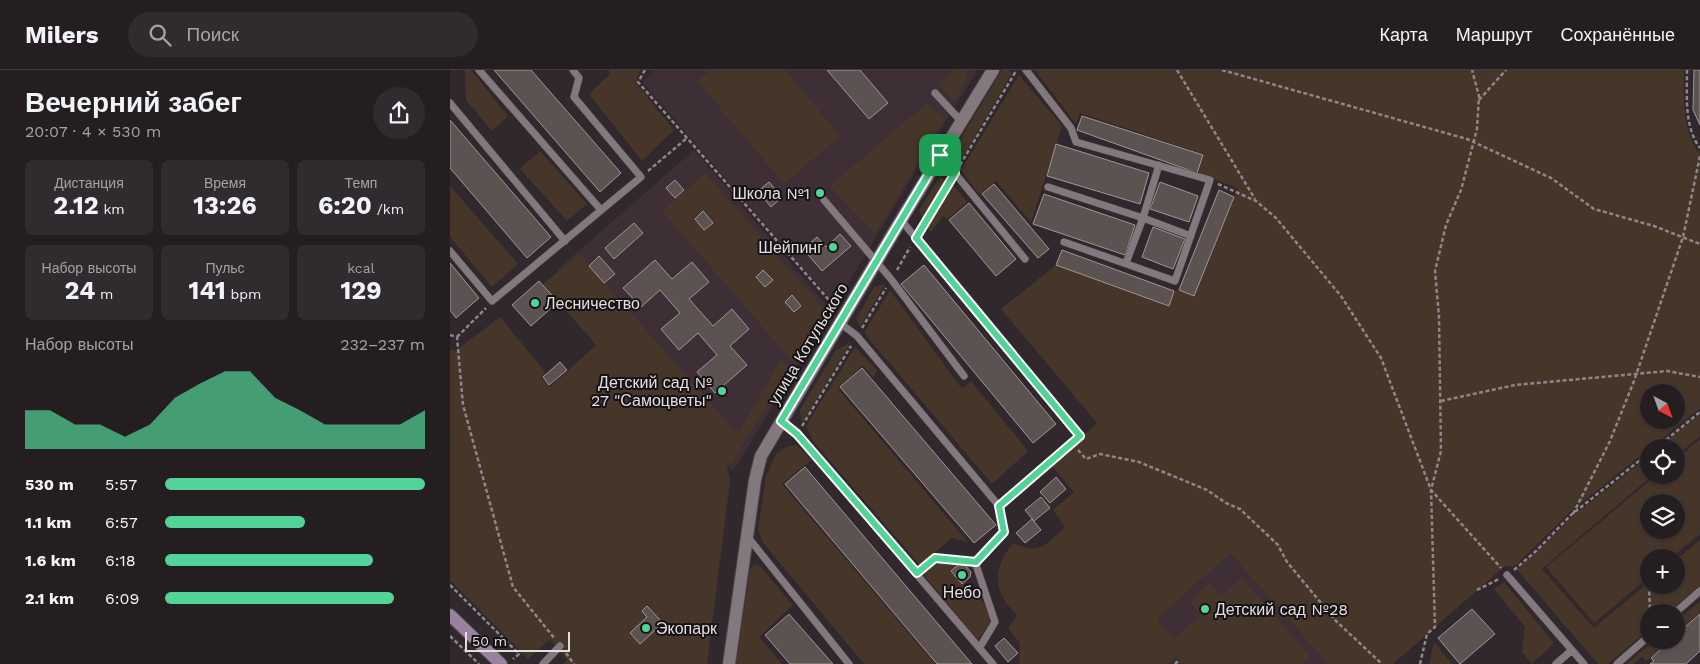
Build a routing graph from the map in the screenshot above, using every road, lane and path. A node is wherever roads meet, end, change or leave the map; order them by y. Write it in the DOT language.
graph roads {
  1 [pos="479,70"];
  2 [pos="573,70"];
  3 [pos="645,70"];
  4 [pos="993,70"];
  5 [pos="1017,70"];
  6 [pos="1026,70"];
  7 [pos="1177,70"];
  8 [pos="1222,70"];
  9 [pos="1472,70"];
  10 [pos="1506,70"];
  11 [pos="1687,70"];
  12 [pos="935,93"];
  13 [pos="1478,100"];
  14 [pos="450,103"];
  15 [pos="961,121"];
  16 [pos="687,138"];
  17 [pos="1474,142"];
  18 [pos="1700,148"];
  19 [pos="940,155"];
  20 [pos="1700,156"];
  21 [pos="1159,165"];
  22 [pos="955,173"];
  23 [pos="641,177"];
  24 [pos="1210,180"];
  25 [pos="1048,187"];
  26 [pos="824,200"];
  27 [pos="1256,201"];
  28 [pos="601,210"];
  29 [pos="1143,218"];
  30 [pos="901,220"];
  31 [pos="1191,236"];
  32 [pos="1684,237"];
  33 [pos="916,238"];
  34 [pos="565,241"];
  35 [pos="1064,242"];
  36 [pos="1700,244"];
  37 [pos="450,251"];
  38 [pos="1025,259"];
  39 [pos="876,261"];
  40 [pos="1126,263"];
  41 [pos="891,279"];
  42 [pos="492,301"];
  43 [pos="842,320"];
  44 [pos="450,335"];
  45 [pos="857,336"];
  46 [pos="456,337"];
  47 [pos="1636,374"];
  48 [pos="964,376"];
  49 [pos="1700,377"];
  50 [pos="1441,401"];
  51 [pos="1700,412"];
  52 [pos="781,421"];
  53 [pos="797,434"];
  54 [pos="1667,439"];
  55 [pos="1073,442"];
  56 [pos="1640,460"];
  57 [pos="1431,490"];
  58 [pos="999,506"];
  59 [pos="1573,514"];
  60 [pos="747,536"];
  61 [pos="976,562"];
  62 [pos="917,573"];
  63 [pos="1507,575"];
  64 [pos="450,585"];
  65 [pos="1477,590"];
  66 [pos="1700,591"];
  67 [pos="1685,604"];
  68 [pos="450,615"];
  69 [pos="450,636"];
  70 [pos="1640,644"];
  71 [pos="560,646"];
  72 [pos="980,647"];
  73 [pos="1572,650"];
  74 [pos="479,664"];
  75 [pos="501,664"];
  76 [pos="509,664"];
  77 [pos="544,664"];
  78 [pos="574,664"];
  79 [pos="729,664"];
  80 [pos="850,664"];
  81 [pos="993,664"];
  82 [pos="1382,664"];
  83 [pos="1420,664"];
  84 [pos="1556,664"];
  85 [pos="1584,664"];
  86 [pos="1617,664"];
  1 -- 28 [label="lane"];
  2 -- 23 [label="lane"];
  3 -- 16 [label="path"];
  4 -- 15 [label="street, улица Котульского"];
  5 -- 22 [label="path"];
  6 -- 21 [label="lane"];
  7 -- 27 [label="path"];
  8 -- 17 [label="path"];
  9 -- 13 [label="path"];
  10 -- 13 [label="path"];
  11 -- 18 [label="path"];
  12 -- 15 [label="lane"];
  13 -- 17 [label="path"];
  14 -- 34 [label="lane"];
  15 -- 19 [label="street, улица Котульского"];
  16 -- 23 [label="path"];
  16 -- 43 [label="path"];
  17 -- 32 [label="path"];
  17 -- 50 [label="path"];
  19 -- 22 [label="lane"];
  19 -- 30 [label="street, улица Котульского"];
  20 -- 32 [label="path"];
  21 -- 24 [label="lane"];
  21 -- 29 [label="lane"];
  22 -- 33 [label="path"];
  22 -- 38 [label="lane"];
  23 -- 28 [label="lane"];
  24 -- 27 [label="path"];
  24 -- 31 [label="lane"];
  25 -- 29 [label="lane"];
  26 -- 39 [label="lane"];
  27 -- 57 [label="path"];
  28 -- 34 [label="lane"];
  29 -- 31 [label="lane"];
  29 -- 40 [label="lane"];
  30 -- 33 [label="lane"];
  30 -- 39 [label="street, улица Котульского"];
  31 -- 40 [label="lane"];
  32 -- 36 [label="path"];
  32 -- 47 [label="path"];
  33 -- 41 [label="path"];
  33 -- 55 [label="lane"];
  34 -- 42 [label="lane"];
  35 -- 40 [label="lane"];
  37 -- 42 [label="lane"];
  39 -- 41 [label="lane"];
  39 -- 43 [label="street, улица Котульского"];
  41 -- 45 [label="path"];
  41 -- 48 [label="lane"];
  42 -- 46 [label="path"];
  43 -- 45 [label="lane"];
  43 -- 52 [label="street, улица Котульского"];
  44 -- 46 [label="path"];
  45 -- 53 [label="path"];
  45 -- 58 [label="lane"];
  46 -- 71 [label="path"];
  47 -- 49 [label="path"];
  47 -- 50 [label="path"];
  47 -- 59 [label="path"];
  50 -- 57 [label="path"];
  51 -- 54 [label="path"];
  52 -- 53 [label="lane"];
  52 -- 60 [label="street, улица Котульского"];
  53 -- 62 [label="lane"];
  55 -- 58 [label="lane"];
  55 -- 82 [label="path"];
  56 -- 59 [label="path"];
  57 -- 63 [label="path"];
  57 -- 83 [label="path"];
  58 -- 61 [label="lane"];
  59 -- 63 [label="path"];
  60 -- 79 [label="street, улица Котульского"];
  60 -- 80 [label="lane"];
  61 -- 62 [label="lane"];
  61 -- 72 [label="lane"];
  62 -- 72 [label="lane"];
  63 -- 65 [label="path"];
  63 -- 73 [label="lane"];
  64 -- 76 [label="path"];
  66 -- 67 [label="lane"];
  68 -- 75 [label="main road"];
  69 -- 74 [label="path"];
  70 -- 86 [label="lane"];
  71 -- 77 [label="lane"];
  71 -- 78 [label="path"];
  72 -- 81 [label="lane"];
  73 -- 84 [label="lane"];
  73 -- 85 [label="lane"];
}
